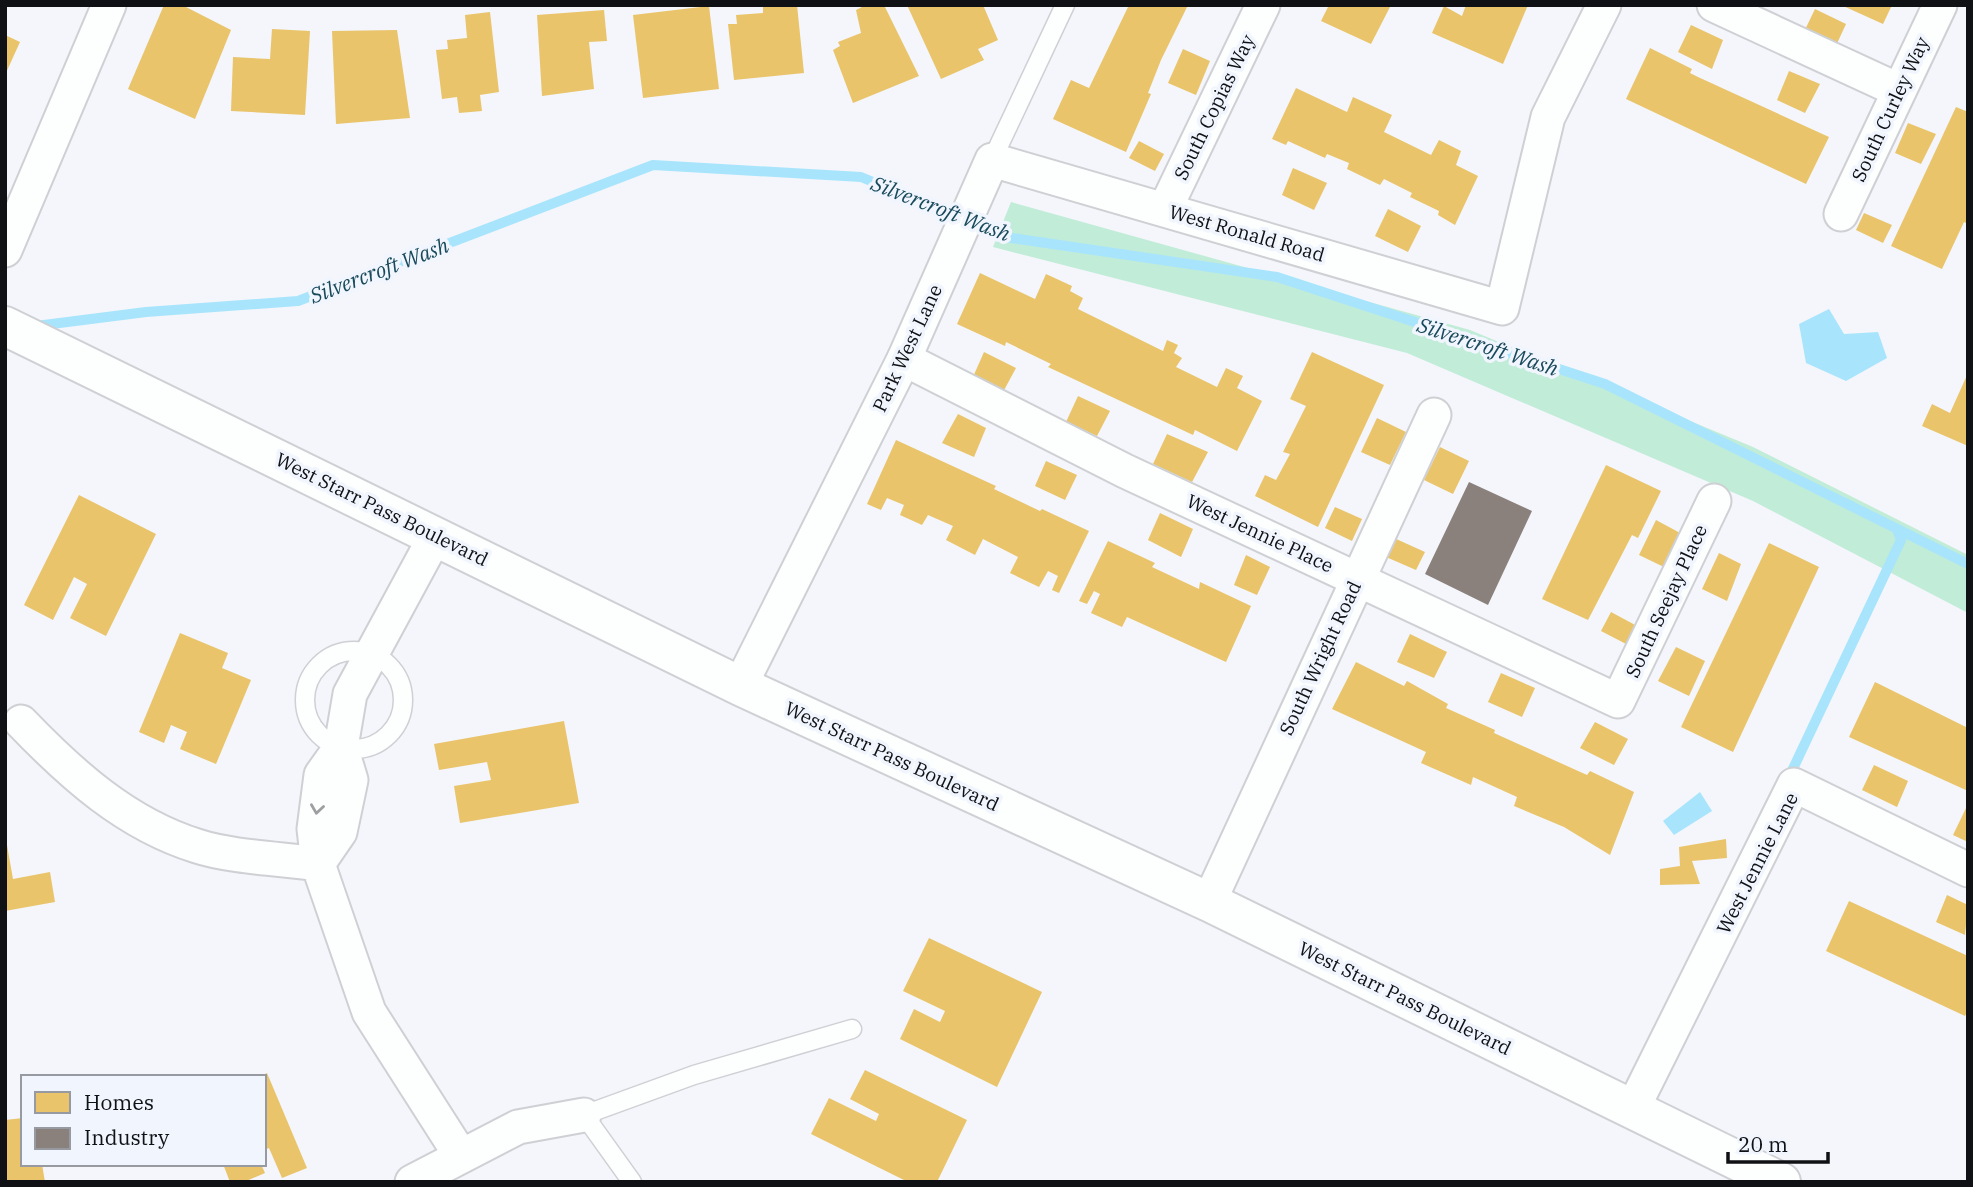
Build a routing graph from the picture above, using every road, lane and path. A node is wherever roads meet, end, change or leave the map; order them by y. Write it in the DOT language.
graph roads {
  1 [pos="109,5"];
  2 [pos="1065,5"];
  3 [pos="1264,5"];
  4 [pos="1604,5"];
  5 [pos="1714,5"];
  6 [pos="1940,5"];
  7 [pos="1898,90"];
  8 [pos="992,160"];
  9 [pos="1165,209"];
  10 [pos="1841,214"];
  11 [pos="5,250"];
  12 [pos="5,326"];
  13 [pos="904,359"];
  14 [pos="1434,415"];
  15 [pos="1714,501"];
  16 [pos="436,535"];
  17 [pos="1357,578"];
  18 [pos="371,654"];
  19 [pos="740,686"];
  20 [pos="1618,701"];
  21 [pos="21,722"];
  22 [pos="341,747"];
  23 [pos="318,863"];
  24 [pos="1968,870"];
  25 [pos="1209,901"];
  26 [pos="852,1030"];
  27 [pos="1632,1110"];
  28 [pos="584,1115"];
  29 [pos="461,1156"];
  30 [pos="412,1182"];
  31 [pos="632,1182"];
  32 [pos="1781,1182"];
  1 -- 11 [label="street"];
  2 -- 8 [label="lane, Park West Lane"];
  3 -- 9 [label="street, South Copias Way"];
  4 -- 9 [label="street, West Ronald Road"];
  5 -- 7 [label="street"];
  6 -- 7 [label="street, South Curley Way"];
  7 -- 10 [label="street, South Curley Way"];
  8 -- 9 [label="street, West Ronald Road"];
  8 -- 13 [label="street, Park West Lane"];
  12 -- 16 [label="street, West Starr Pass Boulevard"];
  13 -- 17 [label="street, West Jennie Place"];
  13 -- 19 [label="street, Park West Lane"];
  14 -- 17 [label="street, South Wright Road"];
  15 -- 20 [label="street, South Seejay Place"];
  16 -- 18 [label="street"];
  16 -- 19 [label="street, West Starr Pass Boulevard"];
  17 -- 20 [label="street, West Jennie Place"];
  17 -- 25 [label="street, South Wright Road"];
  18 -- 22 [label="street"];
  18 -- 22 [label="lane"];
  18 -- 22 [label="lane"];
  19 -- 25 [label="street, West Starr Pass Boulevard"];
  21 -- 23 [label="street"];
  22 -- 23 [label="street"];
  23 -- 29 [label="street"];
  24 -- 27 [label="street, West Jennie Lane"];
  25 -- 27 [label="street, West Starr Pass Boulevard"];
  26 -- 28 [label="lane"];
  27 -- 32 [label="street, West Starr Pass Boulevard"];
  28 -- 29 [label="street"];
  28 -- 31 [label="lane"];
  29 -- 30 [label="street"];
}
